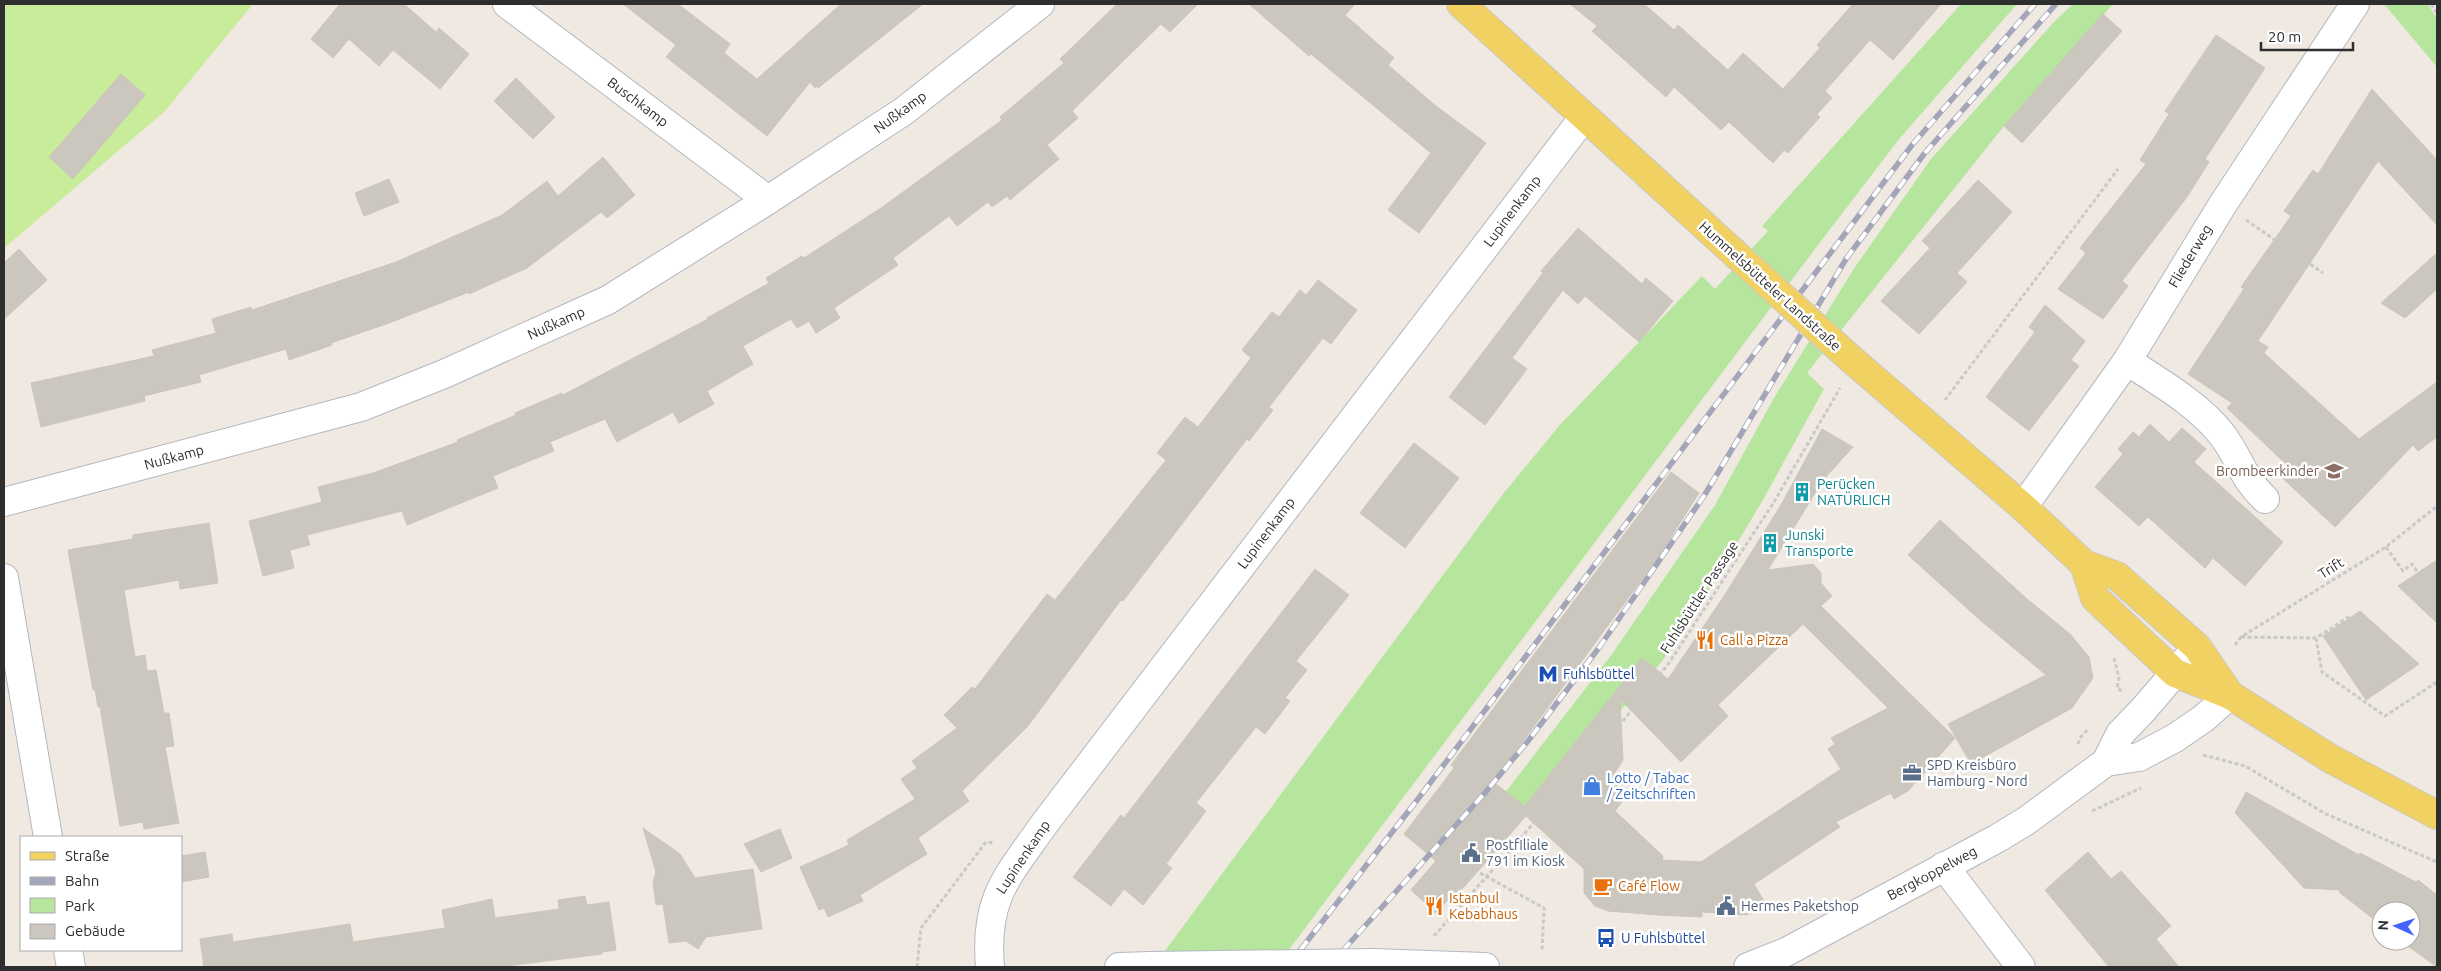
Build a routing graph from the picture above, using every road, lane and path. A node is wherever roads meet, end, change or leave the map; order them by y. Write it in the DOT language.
graph roads {
  1 [pos="507,4"];
  2 [pos="1040,4"];
  3 [pos="1462,4"];
  4 [pos="2355,4"];
  5 [pos="2431,4"];
  6 [pos="2437,13"];
  7 [pos="1584,116"];
  8 [pos="2118,169"];
  9 [pos="768,200"];
  10 [pos="2223,204"];
  11 [pos="2324,273"];
  12 [pos="2127,361"];
  13 [pos="1855,363"];
  14 [pos="1927,425"];
  15 [pos="2265,499"];
  16 [pos="4,502"];
  17 [pos="2437,506"];
  18 [pos="2023,507"];
  19 [pos="2386,547"];
  20 [pos="2084,564"];
  21 [pos="2418,572"];
  22 [pos="4,578"];
  23 [pos="2350,618"];
  24 [pos="2241,637"];
  25 [pos="2316,638"];
  26 [pos="2235,645"];
  27 [pos="2197,647"];
  28 [pos="2111,650"];
  29 [pos="2176,673"];
  30 [pos="2437,682"];
  31 [pos="2124,693"];
  32 [pos="2230,695"];
  33 [pos="1464,750"];
  34 [pos="2198,753"];
  35 [pos="2206,757"];
  36 [pos="2197,761"];
  37 [pos="2106,762"];
  38 [pos="1496,774"];
  39 [pos="2145,786"];
  40 [pos="2084,815"];
  41 [pos="2437,815"];
  42 [pos="48,836"];
  43 [pos="1029,846"];
  44 [pos="2437,862"];
  45 [pos="1944,866"];
  46 [pos="1480,873"];
  47 [pos="1486,878"];
  48 [pos="68,951"];
  49 [pos="1542,951"];
  50 [pos="1409,964"];
  51 [pos="1151,966"];
  52 [pos="71,967"];
  53 [pos="918,967"];
  54 [pos="990,967"];
  55 [pos="1119,967"];
  56 [pos="1485,967"];
  57 [pos="1748,967"];
  58 [pos="2021,967"];
  1 -- 9 [label="street, Buschkamp"];
  2 -- 9 [label="street, Nußkamp"];
  3 -- 7 [label="main road, Hummelsbütteler Landstraße"];
  4 -- 10 [label="street, Fliederweg"];
  5 -- 6 [label="path"];
  7 -- 13 [label="main road, Hummelsbütteler Landstraße, bridge"];
  7 -- 43 [label="street, Lupinenkamp"];
  8 -- 14 [label="path"];
  9 -- 16 [label="street, Nußkamp"];
  10 -- 11 [label="path"];
  10 -- 12 [label="street, Fliederweg"];
  12 -- 15 [label="street"];
  12 -- 18 [label="street, Fliederweg"];
  13 -- 14 [label="main road, Hummelsbütteler Landstraße"];
  13 -- 47 [label="path, Fuhlsbüttler Passage"];
  14 -- 18 [label="main road, Hummelsbütteler Landstraße"];
  17 -- 19 [label="path, Trift"];
  18 -- 20 [label="main road, Hummelsbütteler Landstraße"];
  19 -- 21 [label="path"];
  19 -- 24 [label="path, Trift"];
  20 -- 27 [label="main road, Hummelsbütteler Landstraße"];
  20 -- 29 [label="main road, Hummelsbütteler Landstraße"];
  22 -- 42 [label="street"];
  23 -- 25 [label="path"];
  24 -- 25 [label="path"];
  24 -- 26 [label="path, Trift"];
  25 -- 30 [label="path"];
  27 -- 29 [label="street, Bergkoppelweg"];
  27 -- 32 [label="main road, Hummelsbütteler Landstraße"];
  28 -- 31 [label="path"];
  29 -- 32 [label="main road, Hummelsbütteler Landstraße"];
  29 -- 37 [label="street, Bergkoppelweg"];
  32 -- 37 [label="street, Bergkoppelweg"];
  32 -- 41 [label="main road, Hummelsbütteler Landstraße"];
  33 -- 38 [label="path"];
  34 -- 35 [label="path"];
  35 -- 36 [label="path"];
  35 -- 44 [label="path"];
  37 -- 45 [label="street, Bergkoppelweg"];
  39 -- 40 [label="path"];
  43 -- 53 [label="path"];
  43 -- 54 [label="street, Lupinenkamp"];
  45 -- 57 [label="street, Bergkoppelweg"];
  45 -- 58 [label="street"];
  46 -- 47 [label="path"];
  47 -- 49 [label="path"];
  47 -- 50 [label="path, Fuhlsbüttler Passage"];
  48 -- 52 [label="street"];
  50 -- 51 [label="street, bridge"];
  50 -- 56 [label="street"];
  51 -- 55 [label="street"];
}
